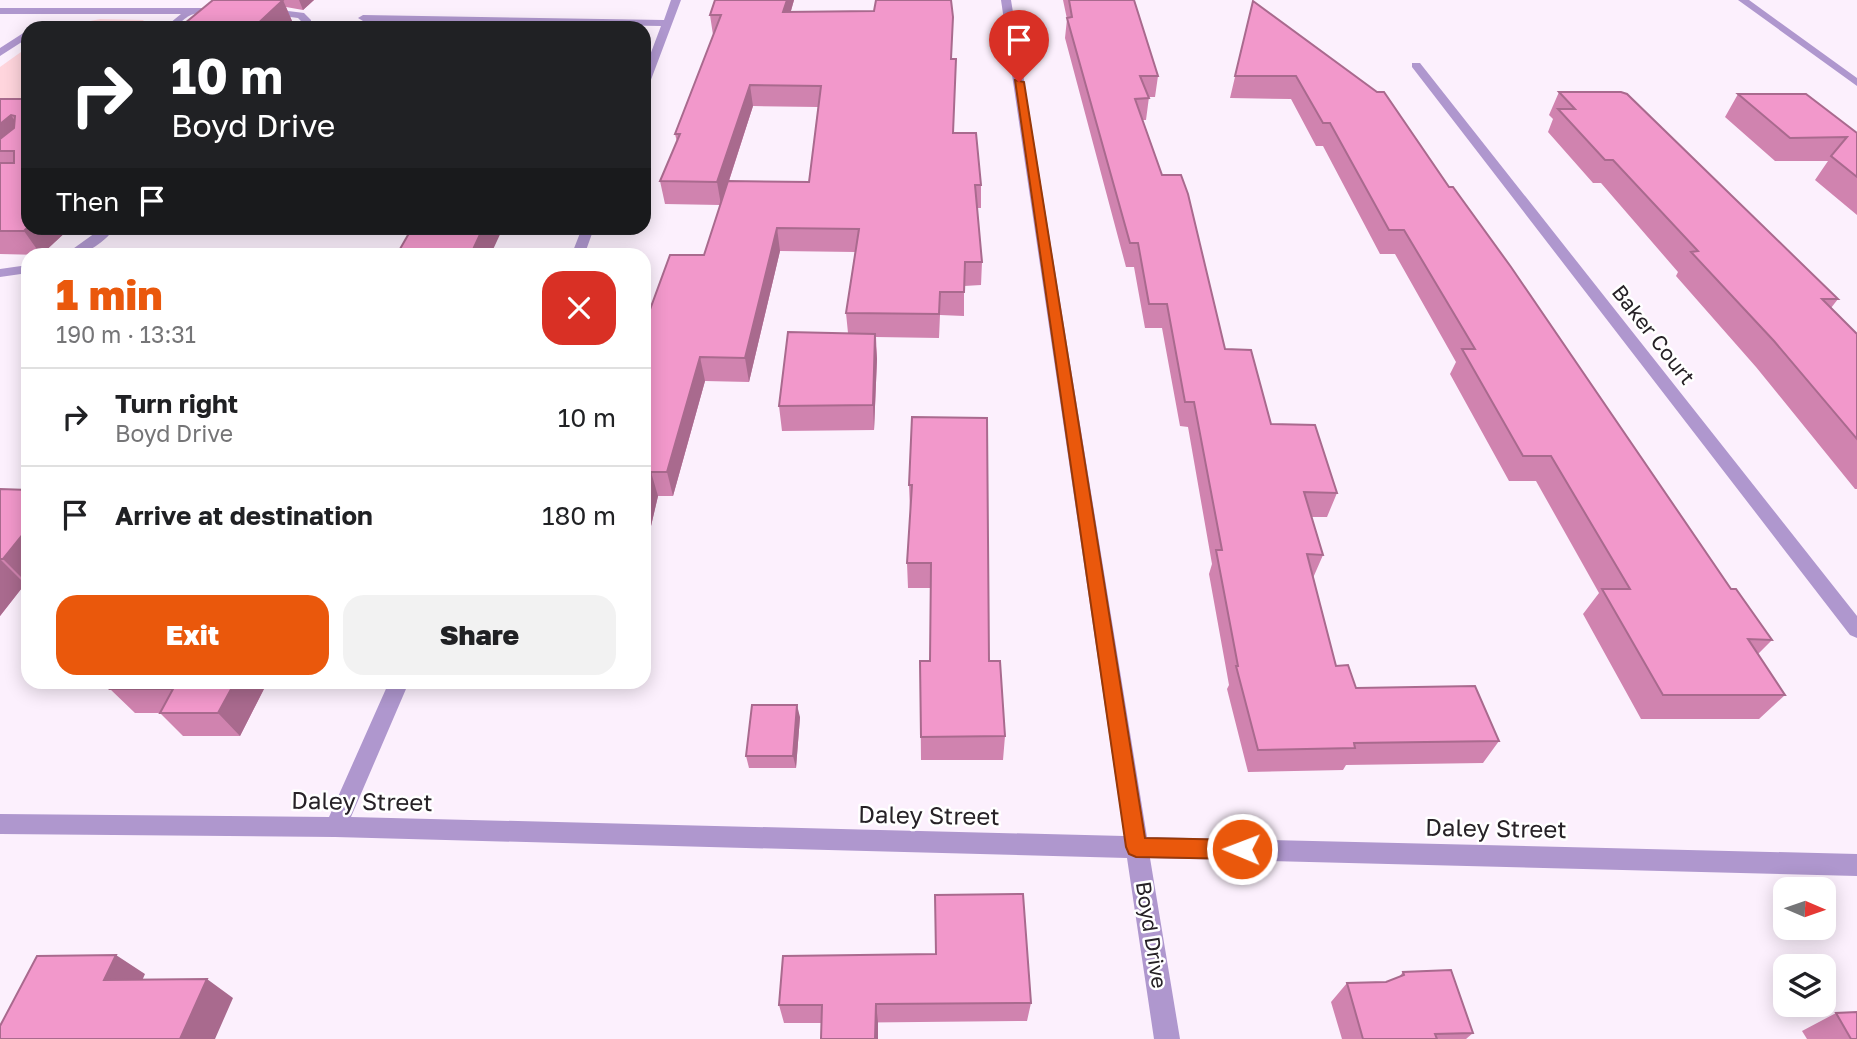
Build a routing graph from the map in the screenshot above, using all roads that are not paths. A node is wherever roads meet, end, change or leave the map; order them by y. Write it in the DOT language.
graph roads {
  1 [pos="127,0"];
  2 [pos="676,0"];
  3 [pos="1006,0"];
  4 [pos="1743,0"];
  5 [pos="0,11"];
  6 [pos="60,11"];
  7 [pos="112,11"];
  8 [pos="238,11"];
  9 [pos="251,11"];
  10 [pos="189,12"];
  11 [pos="363,18"];
  12 [pos="45,21"];
  13 [pos="178,21"];
  14 [pos="306,21"];
  15 [pos="546,21"];
  16 [pos="651,23"];
  17 [pos="668,23"];
  18 [pos="21,38"];
  19 [pos="0,53"];
  20 [pos="1416,65"];
  21 [pos="651,67"];
  22 [pos="1857,83"];
  23 [pos="102,235"];
  24 [pos="82,248"];
  25 [pos="21,270"];
  26 [pos="0,273"];
  27 [pos="1857,630"];
  28 [pos="396,689"];
  29 [pos="0,824"];
  30 [pos="335,827"];
  31 [pos="1136,847"];
  32 [pos="1857,865"];
  33 [pos="1167,1039"];
  1 -- 7 [label="street"];
  2 -- 17 [label="street"];
  3 -- 31 [label="street, Boyd Drive"];
  4 -- 22 [label="street"];
  5 -- 6 [label="street"];
  6 -- 7 [label="street"];
  6 -- 12 [label="street"];
  7 -- 10 [label="street"];
  8 -- 10 [label="street"];
  9 -- 14 [label="street"];
  10 -- 13 [label="street"];
  11 -- 15 [label="street"];
  16 -- 17 [label="street"];
  17 -- 21 [label="street"];
  18 -- 19 [label="street"];
  20 -- 27 [label="street, Baker Court"];
  23 -- 24 [label="street"];
  25 -- 26 [label="street"];
  28 -- 30 [label="street"];
  29 -- 30 [label="street, Daley Street"];
  30 -- 31 [label="street, Daley Street"];
  31 -- 32 [label="street, Daley Street"];
  31 -- 33 [label="street, Boyd Drive"];
}
